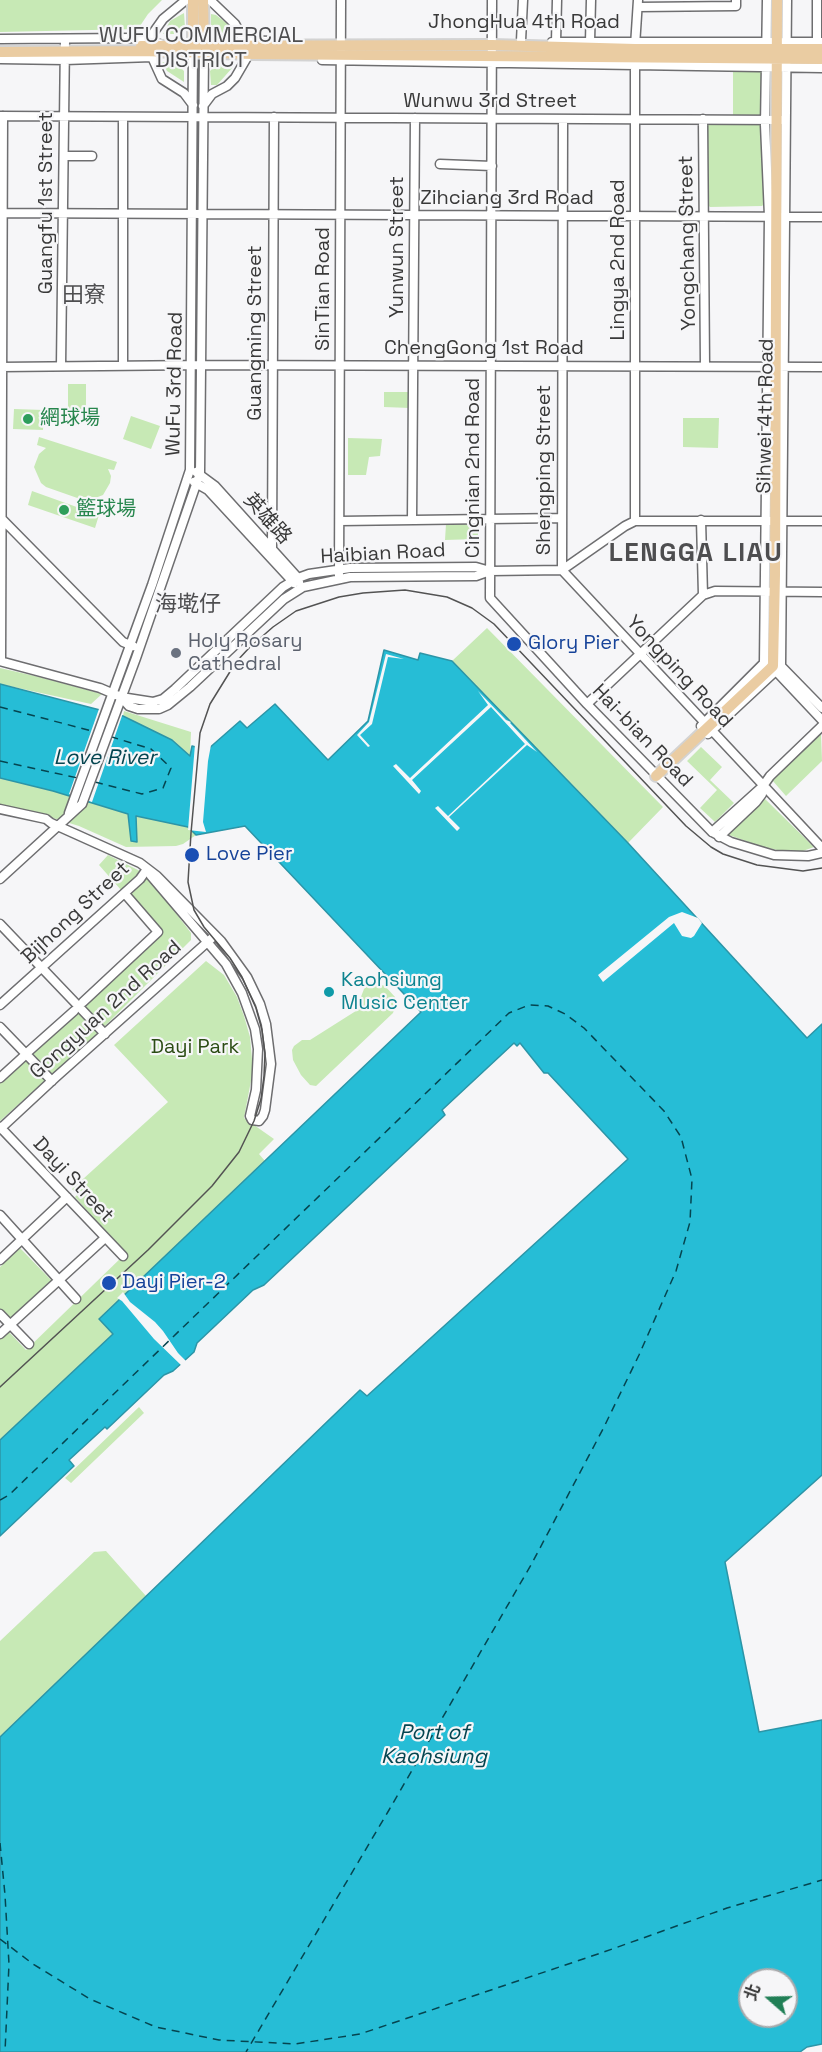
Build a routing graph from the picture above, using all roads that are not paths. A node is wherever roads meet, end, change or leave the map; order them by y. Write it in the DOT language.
graph roads {
  1 [pos="186,0"];
  2 [pos="193,0"];
  3 [pos="204,0"];
  4 [pos="210,0"];
  5 [pos="342,0"];
  6 [pos="492,0"];
  7 [pos="523,0"];
  8 [pos="557,0"];
  9 [pos="591,0"];
  10 [pos="735,0"];
  11 [pos="767,0"];
  12 [pos="777,0"];
  13 [pos="787,0"];
  14 [pos="638,3"];
  15 [pos="819,5"];
  16 [pos="0,39"];
  17 [pos="244,40"];
  18 [pos="521,41"];
  19 [pos="556,42"];
  20 [pos="590,42"];
  21 [pos="146,43"];
  22 [pos="227,44"];
  23 [pos="0,45"];
  24 [pos="820,45"];
  25 [pos="198,49"];
  26 [pos="65,50"];
  27 [pos="341,50"];
  28 [pos="157,51"];
  29 [pos="492,51"];
  30 [pos="0,52"];
  31 [pos="635,53"];
  32 [pos="777,55"];
  33 [pos="243,56"];
  34 [pos="0,59"];
  35 [pos="822,59"];
  36 [pos="822,68"];
  37 [pos="198,106"];
  38 [pos="2,116"];
  39 [pos="64,116"];
  40 [pos="123,117"];
  41 [pos="198,117"];
  42 [pos="274,117"];
  43 [pos="341,118"];
  44 [pos="415,118"];
  45 [pos="492,118"];
  46 [pos="563,118"];
  47 [pos="635,119"];
  48 [pos="703,119"];
  49 [pos="776,119"];
  50 [pos="64,156"];
  51 [pos="92,156"];
  52 [pos="440,164"];
  53 [pos="492,165"];
  54 [pos="1,213"];
  55 [pos="63,213"];
  56 [pos="123,213"];
  57 [pos="193,214"];
  58 [pos="204,214"];
  59 [pos="274,214"];
  60 [pos="341,214"];
  61 [pos="414,215"];
  62 [pos="492,216"];
  63 [pos="563,216"];
  64 [pos="635,216"];
  65 [pos="704,216"];
  66 [pos="777,216"];
  67 [pos="822,217"];
  68 [pos="192,365"];
  69 [pos="202,365"];
  70 [pos="272,365"];
  71 [pos="62,366"];
  72 [pos="123,366"];
  73 [pos="340,366"];
  74 [pos="413,366"];
  75 [pos="491,366"];
  76 [pos="562,366"];
  77 [pos="635,366"];
  78 [pos="705,366"];
  79 [pos="1,367"];
  80 [pos="776,367"];
  81 [pos="822,367"];
  82 [pos="190,470"];
  83 [pos="200,473"];
  84 [pos="188,480"];
  85 [pos="198,483"];
  86 [pos="0,517"];
  87 [pos="562,518"];
  88 [pos="489,519"];
  89 [pos="412,520"];
  90 [pos="701,520"];
  91 [pos="340,521"];
  92 [pos="635,521"];
  93 [pos="774,521"];
  94 [pos="822,521"];
  95 [pos="272,549"];
  96 [pos="562,570"];
  97 [pos="490,571"];
  98 [pos="339,574"];
  99 [pos="295,580"];
  100 [pos="300,589"];
  101 [pos="763,591"];
  102 [pos="779,592"];
  103 [pos="822,592"];
  104 [pos="703,595"];
  105 [pos="130,645"];
  106 [pos="140,648"];
  107 [pos="638,654"];
  108 [pos="0,661"];
  109 [pos="773,667"];
  110 [pos="117,695"];
  111 [pos="587,704"];
  112 [pos="822,708"];
  113 [pos="822,720"];
  114 [pos="822,726"];
  115 [pos="708,727"];
  116 [pos="656,776"];
  117 [pos="763,786"];
  118 [pos="0,808"];
  119 [pos="58,826"];
  120 [pos="716,834"];
  121 [pos="822,848"];
  122 [pos="822,853"];
  123 [pos="147,869"];
  124 [pos="0,879"];
  125 [pos="126,895"];
  126 [pos="0,924"];
  127 [pos="211,938"];
  128 [pos="42,967"];
  129 [pos="83,1002"];
  130 [pos="0,1005"];
  131 [pos="74,1011"];
  132 [pos="0,1027"];
  133 [pos="105,1034"];
  134 [pos="0,1078"];
  135 [pos="51,1080"];
  136 [pos="0,1128"];
  137 [pos="67,1197"];
  138 [pos="0,1215"];
  139 [pos="105,1238"];
  140 [pos="22,1239"];
  141 [pos="123,1256"];
  142 [pos="0,1260"];
  143 [pos="59,1280"];
  144 [pos="76,1299"];
  145 [pos="0,1314"];
  146 [pos="10,1325"];
  147 [pos="0,1334"];
  148 [pos="29,1344"];
  1 -- 21 [label="street"];
  2 -- 25 [label="main road"];
  3 -- 25 [label="main road"];
  4 -- 17 [label="street"];
  5 -- 27 [label="street, SinTian Road"];
  6 -- 29 [label="street"];
  7 -- 18 [label="street"];
  8 -- 19 [label="street"];
  9 -- 20 [label="street"];
  10 -- 14 [label="street"];
  11 -- 32 [label="street, Sihwei 4th Road"];
  12 -- 32 [label="main road, Sihwei 4th Road"];
  13 -- 32 [label="street, Sihwei 4th Road"];
  14 -- 31 [label="street, Lingya 2nd Road"];
  15 -- 24 [label="street"];
  16 -- 26 [label="street"];
  17 -- 22 [label="street, JhongHua 4th Road"];
  17 -- 27 [label="street, JhongHua 4th Road"];
  18 -- 19 [label="street, JhongHua 4th Road"];
  18 -- 29 [label="street, JhongHua 4th Road"];
  19 -- 20 [label="street, JhongHua 4th Road"];
  20 -- 31 [label="street, JhongHua 4th Road"];
  21 -- 26 [label="main road"];
  21 -- 28 [label="main road"];
  22 -- 25 [label="main road, JhongHua 4th Road"];
  22 -- 27 [label="main road, JhongHua 4th Road"];
  23 -- 26 [label="main road"];
  24 -- 32 [label="main road, JhongHua 4th Road"];
  25 -- 28 [label="main road"];
  25 -- 33 [label="main road, JhongHua 4th Road"];
  25 -- 37 [label="street, WuFu 3rd Road"];
  26 -- 28 [label="main road"];
  26 -- 30 [label="main road"];
  26 -- 34 [label="street"];
  26 -- 39 [label="street, Guangfu 1st Street"];
  27 -- 29 [label="main road, JhongHua 4th Road"];
  27 -- 29 [label="street, JhongHua 4th Road"];
  27 -- 33 [label="main road, JhongHua 4th Road"];
  27 -- 43 [label="street, SinTian Road"];
  28 -- 37 [label="street"];
  29 -- 31 [label="main road, JhongHua 4th Road"];
  29 -- 45 [label="street"];
  31 -- 32 [label="main road, JhongHua 4th Road"];
  31 -- 32 [label="street, JhongHua 4th Road"];
  31 -- 47 [label="street, Lingya 2nd Road"];
  32 -- 35 [label="main road, JhongHua 4th Road"];
  32 -- 36 [label="street, JhongHua 4th Road"];
  32 -- 49 [label="main road, Sihwei 4th Road"];
  33 -- 37 [label="street"];
  37 -- 41 [label="street, WuFu 3rd Road"];
  38 -- 39 [label="street, Wunwu 3rd Street"];
  38 -- 54 [label="street"];
  39 -- 40 [label="street, Wunwu 3rd Street"];
  39 -- 50 [label="street, Guangfu 1st Street"];
  40 -- 41 [label="street, Wunwu 3rd Street"];
  40 -- 56 [label="street"];
  41 -- 42 [label="street, Wunwu 3rd Street"];
  41 -- 57 [label="street, WuFu 3rd Road"];
  41 -- 58 [label="street, WuFu 3rd Road"];
  42 -- 43 [label="street, Wunwu 3rd Street"];
  42 -- 59 [label="street, Guangming Street"];
  43 -- 44 [label="street, Wunwu 3rd Street"];
  43 -- 60 [label="street, SinTian Road"];
  44 -- 45 [label="street, Wunwu 3rd Street"];
  44 -- 61 [label="street, Yunwun Street"];
  45 -- 46 [label="street, Wunwu 3rd Street"];
  45 -- 53 [label="street"];
  46 -- 47 [label="street, Wunwu 3rd Street"];
  46 -- 63 [label="street, Shengping Street"];
  47 -- 48 [label="street, Wunwu 3rd Street"];
  47 -- 64 [label="street, Lingya 2nd Road"];
  48 -- 49 [label="street, Wunwu 3rd Street"];
  48 -- 65 [label="street, Yongchang Street"];
  49 -- 66 [label="main road, Sihwei 4th Road"];
  50 -- 51 [label="street"];
  50 -- 55 [label="street, Guangfu 1st Street"];
  52 -- 53 [label="street"];
  53 -- 62 [label="street"];
  54 -- 55 [label="street, Zihciang 3rd Road"];
  54 -- 79 [label="street"];
  55 -- 56 [label="street, Zihciang 3rd Road"];
  55 -- 71 [label="street, Guangfu 1st Street"];
  56 -- 57 [label="street, Zihciang 3rd Road"];
  56 -- 72 [label="street"];
  57 -- 58 [label="street, Zihciang 3rd Road"];
  57 -- 68 [label="street, WuFu 3rd Road"];
  58 -- 59 [label="street, Zihciang 3rd Road"];
  58 -- 69 [label="street, WuFu 3rd Road"];
  59 -- 60 [label="street, Zihciang 3rd Road"];
  59 -- 70 [label="street, Guangming Street"];
  60 -- 61 [label="street, Zihciang 3rd Road"];
  60 -- 73 [label="street, SinTian Road"];
  61 -- 62 [label="street, Zihciang 3rd Road"];
  61 -- 74 [label="street, Yunwun Street"];
  62 -- 63 [label="street, Zihciang 3rd Road"];
  62 -- 75 [label="street, Cingnian 2nd Road"];
  63 -- 64 [label="street, Zihciang 3rd Road"];
  63 -- 76 [label="street, Shengping Street"];
  64 -- 65 [label="street, Zihciang 3rd Road"];
  64 -- 77 [label="street, Lingya 2nd Road"];
  65 -- 66 [label="street, Zihciang 3rd Road"];
  65 -- 78 [label="street, Yongchang Street"];
  66 -- 67 [label="street, Zihciang 3rd Road"];
  66 -- 80 [label="main road, Sihwei 4th Road"];
  68 -- 69 [label="street, ChengGong 1st Road"];
  68 -- 72 [label="street"];
  68 -- 82 [label="street, WuFu 3rd Road"];
  69 -- 70 [label="street, ChengGong 1st Road"];
  69 -- 83 [label="street, WuFu 3rd Road"];
  70 -- 73 [label="street, ChengGong 1st Road"];
  70 -- 95 [label="street, Guangming Street"];
  71 -- 72 [label="street"];
  71 -- 79 [label="street"];
  73 -- 74 [label="street, ChengGong 1st Road"];
  73 -- 91 [label="street, SinTian Road"];
  74 -- 75 [label="street, ChengGong 1st Road"];
  74 -- 89 [label="street, Yunwun Street"];
  75 -- 76 [label="street, ChengGong 1st Road"];
  75 -- 88 [label="street, Cingnian 2nd Road"];
  76 -- 77 [label="street, ChengGong 1st Road"];
  76 -- 87 [label="street, Shengping Street"];
  77 -- 78 [label="street, ChengGong 1st Road"];
  77 -- 92 [label="street, Lingya 2nd Road"];
  78 -- 80 [label="street, ChengGong 1st Road"];
  79 -- 86 [label="street"];
  80 -- 81 [label="street, ChengGong 1st Road"];
  80 -- 93 [label="main road, Sihwei 4th Road"];
  82 -- 83 [label="street, 英雄路"];
  82 -- 84 [label="street, WuFu 3rd Road"];
  83 -- 85 [label="street, WuFu 3rd Road"];
  83 -- 95 [label="street, 英雄路"];
  84 -- 85 [label="street, 英雄路"];
  84 -- 105 [label="street, WuFu 3rd Road"];
  85 -- 99 [label="street, 英雄路"];
  85 -- 106 [label="street, WuFu 3rd Road"];
  86 -- 105 [label="street"];
  86 -- 108 [label="street"];
  87 -- 88 [label="street"];
  87 -- 96 [label="street, Shengping Street"];
  88 -- 89 [label="street"];
  88 -- 97 [label="street, Cingnian 2nd Road"];
  89 -- 91 [label="street"];
  90 -- 92 [label="street"];
  90 -- 93 [label="street"];
  90 -- 104 [label="street"];
  91 -- 98 [label="street, SinTian Road"];
  92 -- 96 [label="street"];
  93 -- 94 [label="street"];
  93 -- 101 [label="street, Sihwei 4th Road"];
  93 -- 102 [label="main road, Sihwei 4th Road"];
  95 -- 99 [label="street, 英雄路"];
  96 -- 97 [label="street"];
  96 -- 107 [label="street, Yongping Road"];
  97 -- 98 [label="street, Haibian Road"];
  97 -- 111 [label="street, Hai-bian Road"];
  98 -- 99 [label="street, Haibian Road"];
  98 -- 100 [label="street, Haibian Road"];
  99 -- 100 [label="street"];
  99 -- 110 [label="street"];
  100 -- 110 [label="street, Haibian Road"];
  101 -- 102 [label="street"];
  101 -- 104 [label="street"];
  101 -- 109 [label="street, Sihwei 4th Road"];
  102 -- 103 [label="street"];
  102 -- 109 [label="main road, Sihwei 4th Road"];
  104 -- 107 [label="street"];
  105 -- 106 [label="street"];
  105 -- 110 [label="street, WuFu 3rd Road"];
  106 -- 110 [label="street, WuFu 3rd Road"];
  107 -- 111 [label="street"];
  107 -- 115 [label="street, Yongping Road"];
  108 -- 110 [label="street"];
  109 -- 112 [label="street"];
  109 -- 113 [label="street"];
  109 -- 115 [label="main road"];
  110 -- 119 [label="street"];
  111 -- 116 [label="street, Hai-bian Road"];
  114 -- 117 [label="street"];
  115 -- 116 [label="main road"];
  115 -- 117 [label="street, Yongping Road"];
  116 -- 120 [label="street, Hai-bian Road"];
  117 -- 120 [label="street"];
  117 -- 121 [label="street, Yongping Road"];
  118 -- 119 [label="street, Gongyuan 2nd Road"];
  119 -- 123 [label="street, Gongyuan 2nd Road"];
  119 -- 124 [label="street"];
  120 -- 122 [label="street, Hai-bian Road"];
  123 -- 127 [label="street, Gongyuan 2nd Road"];
  123 -- 128 [label="street, Bijhong Street"];
  125 -- 129 [label="street"];
  126 -- 128 [label="street"];
  127 -- 127 [label="street"];
  127 -- 133 [label="street, Gongyuan 2nd Road"];
  128 -- 130 [label="street, Bijhong Street"];
  128 -- 133 [label="street"];
  131 -- 134 [label="street"];
  132 -- 135 [label="street"];
  133 -- 135 [label="street, Gongyuan 2nd Road"];
  135 -- 136 [label="street, Gongyuan 2nd Road"];
  136 -- 137 [label="street, Dayi Street"];
  137 -- 139 [label="street, Dayi Street"];
  137 -- 140 [label="street"];
  138 -- 140 [label="street"];
  139 -- 141 [label="street, Dayi Street"];
  139 -- 143 [label="street"];
  140 -- 142 [label="street"];
  140 -- 143 [label="street"];
  143 -- 144 [label="street"];
  143 -- 146 [label="street"];
  145 -- 146 [label="street"];
  146 -- 147 [label="street"];
  146 -- 148 [label="street"];
}
